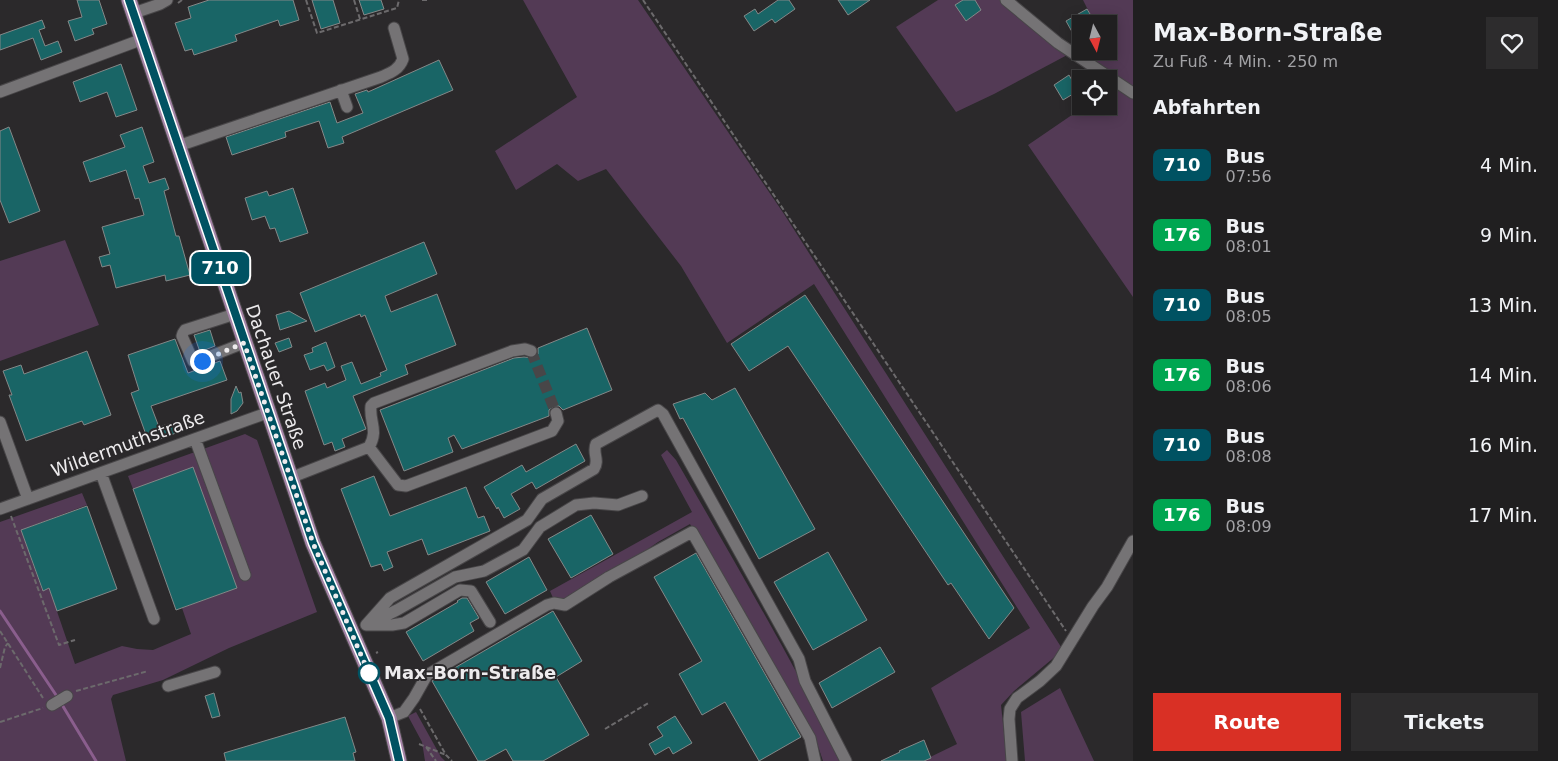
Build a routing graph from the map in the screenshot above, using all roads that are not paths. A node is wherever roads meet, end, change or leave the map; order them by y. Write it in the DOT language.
graph roads {
  1 [pos="167,0"];
  2 [pos="1006,0"];
  3 [pos="132,6"];
  4 [pos="394,28"];
  5 [pos="142,39"];
  6 [pos="341,90"];
  7 [pos="0,92"];
  8 [pos="1133,93"];
  9 [pos="347,107"];
  10 [pos="178,146"];
  11 [pos="235,314"];
  12 [pos="244,343"];
  13 [pos="531,351"];
  14 [pos="268,412"];
  15 [pos="556,413"];
  16 [pos="0,422"];
  17 [pos="195,439"];
  18 [pos="369,448"];
  19 [pos="101,473"];
  20 [pos="290,478"];
  21 [pos="642,496"];
  22 [pos="28,499"];
  23 [pos="4,508"];
  24 [pos="1133,540"];
  25 [pos="245,575"];
  26 [pos="154,619"];
  27 [pos="490,622"];
  28 [pos="366,625"];
  29 [pos="350,632"];
  30 [pos="215,672"];
  31 [pos="168,686"];
  32 [pos="67,696"];
  33 [pos="50,706"];
  34 [pos="389,718"];
  35 [pos="399,761"];
  36 [pos="815,761"];
  37 [pos="846,761"];
  38 [pos="1012,761"];
  1 -- 3 [label="street"];
  2 -- 8 [label="street"];
  3 -- 5 [label="main road, Dachauer Straße"];
  4 -- 6 [label="street"];
  5 -- 7 [label="street"];
  5 -- 10 [label="main road, Dachauer Straße"];
  6 -- 9 [label="street"];
  6 -- 10 [label="street"];
  10 -- 11 [label="main road, Dachauer Straße"];
  11 -- 12 [label="main road, Dachauer Straße"];
  11 -- 12 [label="street"];
  12 -- 14 [label="main road, Dachauer Straße"];
  13 -- 18 [label="street"];
  14 -- 17 [label="street, Wildermuthstraße"];
  14 -- 20 [label="main road, Dachauer Straße"];
  15 -- 18 [label="street"];
  16 -- 22 [label="street"];
  17 -- 19 [label="street, Wildermuthstraße"];
  17 -- 25 [label="street"];
  18 -- 20 [label="street"];
  19 -- 22 [label="street, Wildermuthstraße"];
  19 -- 26 [label="street"];
  20 -- 29 [label="main road, Dachauer Straße"];
  21 -- 28 [label="street"];
  22 -- 23 [label="street, Wildermuthstraße"];
  24 -- 38 [label="street"];
  27 -- 28 [label="street"];
  28 -- 29 [label="street"];
  28 -- 37 [label="street"];
  29 -- 34 [label="main road, Dachauer Straße"];
  30 -- 31 [label="street"];
  32 -- 33 [label="street"];
  34 -- 35 [label="main road, Dachauer Straße"];
  34 -- 36 [label="street"];
}
